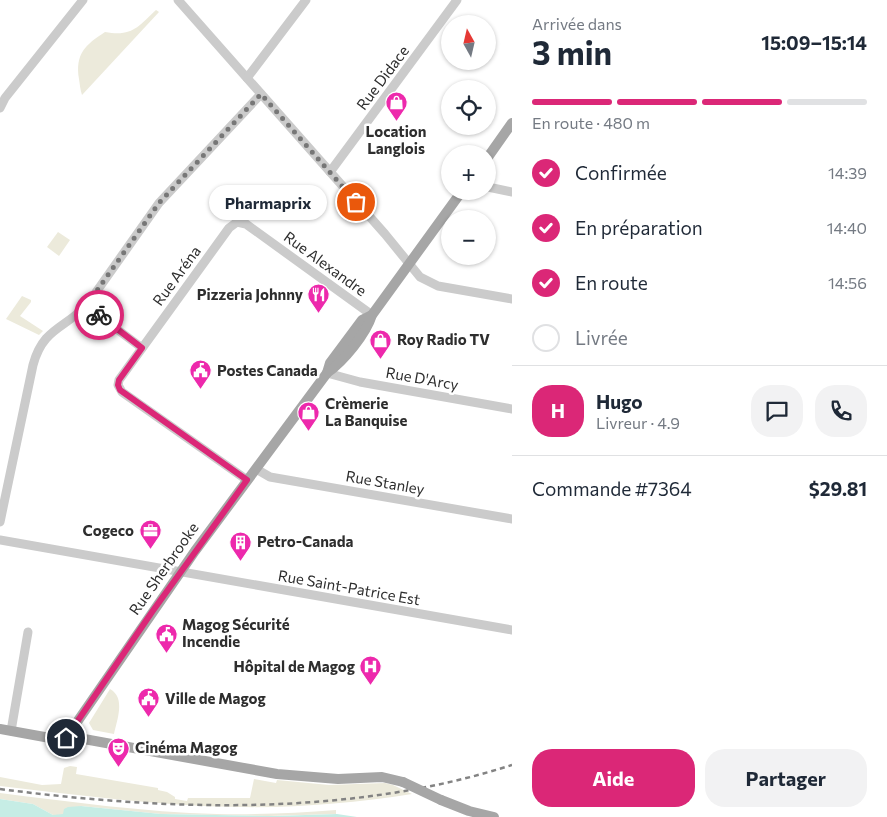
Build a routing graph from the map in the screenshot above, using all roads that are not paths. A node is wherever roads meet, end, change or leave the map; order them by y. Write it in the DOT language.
graph roads {
  1 [pos="83,0"];
  2 [pos="178,0"];
  3 [pos="306,0"];
  4 [pos="458,0"];
  5 [pos="247,78"];
  6 [pos="261,94"];
  7 [pos="0,108"];
  8 [pos="512,124"];
  9 [pos="496,146"];
  10 [pos="330,172"];
  11 [pos="496,189"];
  12 [pos="512,192"];
  13 [pos="455,200"];
  14 [pos="237,222"];
  15 [pos="408,264"];
  16 [pos="512,299"];
  17 [pos="86,306"];
  18 [pos="372,315"];
  19 [pos="142,348"];
  20 [pos="328,373"];
  21 [pos="512,409"];
  22 [pos="256,469"];
  23 [pos="247,480"];
  24 [pos="512,519"];
  25 [pos="0,522"];
  26 [pos="0,540"];
  27 [pos="181,573"];
  28 [pos="512,630"];
  29 [pos="28,632"];
  30 [pos="0,729"];
  31 [pos="11,731"];
  32 [pos="66,738"];
  33 [pos="494,817"];
  1 -- 7 [label="street"];
  2 -- 5 [label="street"];
  3 -- 5 [label="street"];
  4 -- 10 [label="street, Rue Didace"];
  5 -- 6 [label="street"];
  6 -- 10 [label="street"];
  6 -- 17 [label="street"];
  8 -- 9 [label="main road"];
  10 -- 15 [label="street"];
  11 -- 12 [label="street"];
  13 -- 15 [label="main road, Rue Sherbrooke"];
  14 -- 18 [label="street, Rue Alexandre"];
  14 -- 19 [label="street, Rue Aréna"];
  15 -- 16 [label="street"];
  15 -- 18 [label="main road, Rue Sherbrooke"];
  17 -- 19 [label="street"];
  17 -- 25 [label="street"];
  18 -- 20 [label="main road, Rue Sherbrooke"];
  19 -- 23 [label="street, Rue Aréna"];
  20 -- 21 [label="street, Rue D'Arcy"];
  20 -- 22 [label="main road, Rue Sherbrooke"];
  22 -- 23 [label="main road, Rue Sherbrooke"];
  22 -- 24 [label="street, Rue Stanley"];
  23 -- 27 [label="main road, Rue Sherbrooke"];
  26 -- 27 [label="street, Rue Saint-Patrice Est"];
  27 -- 28 [label="street, Rue Saint-Patrice Est"];
  27 -- 32 [label="main road, Rue Sherbrooke"];
  29 -- 31 [label="street"];
  30 -- 31 [label="main road"];
  31 -- 32 [label="main road"];
  32 -- 33 [label="main road, bridge"];
}
